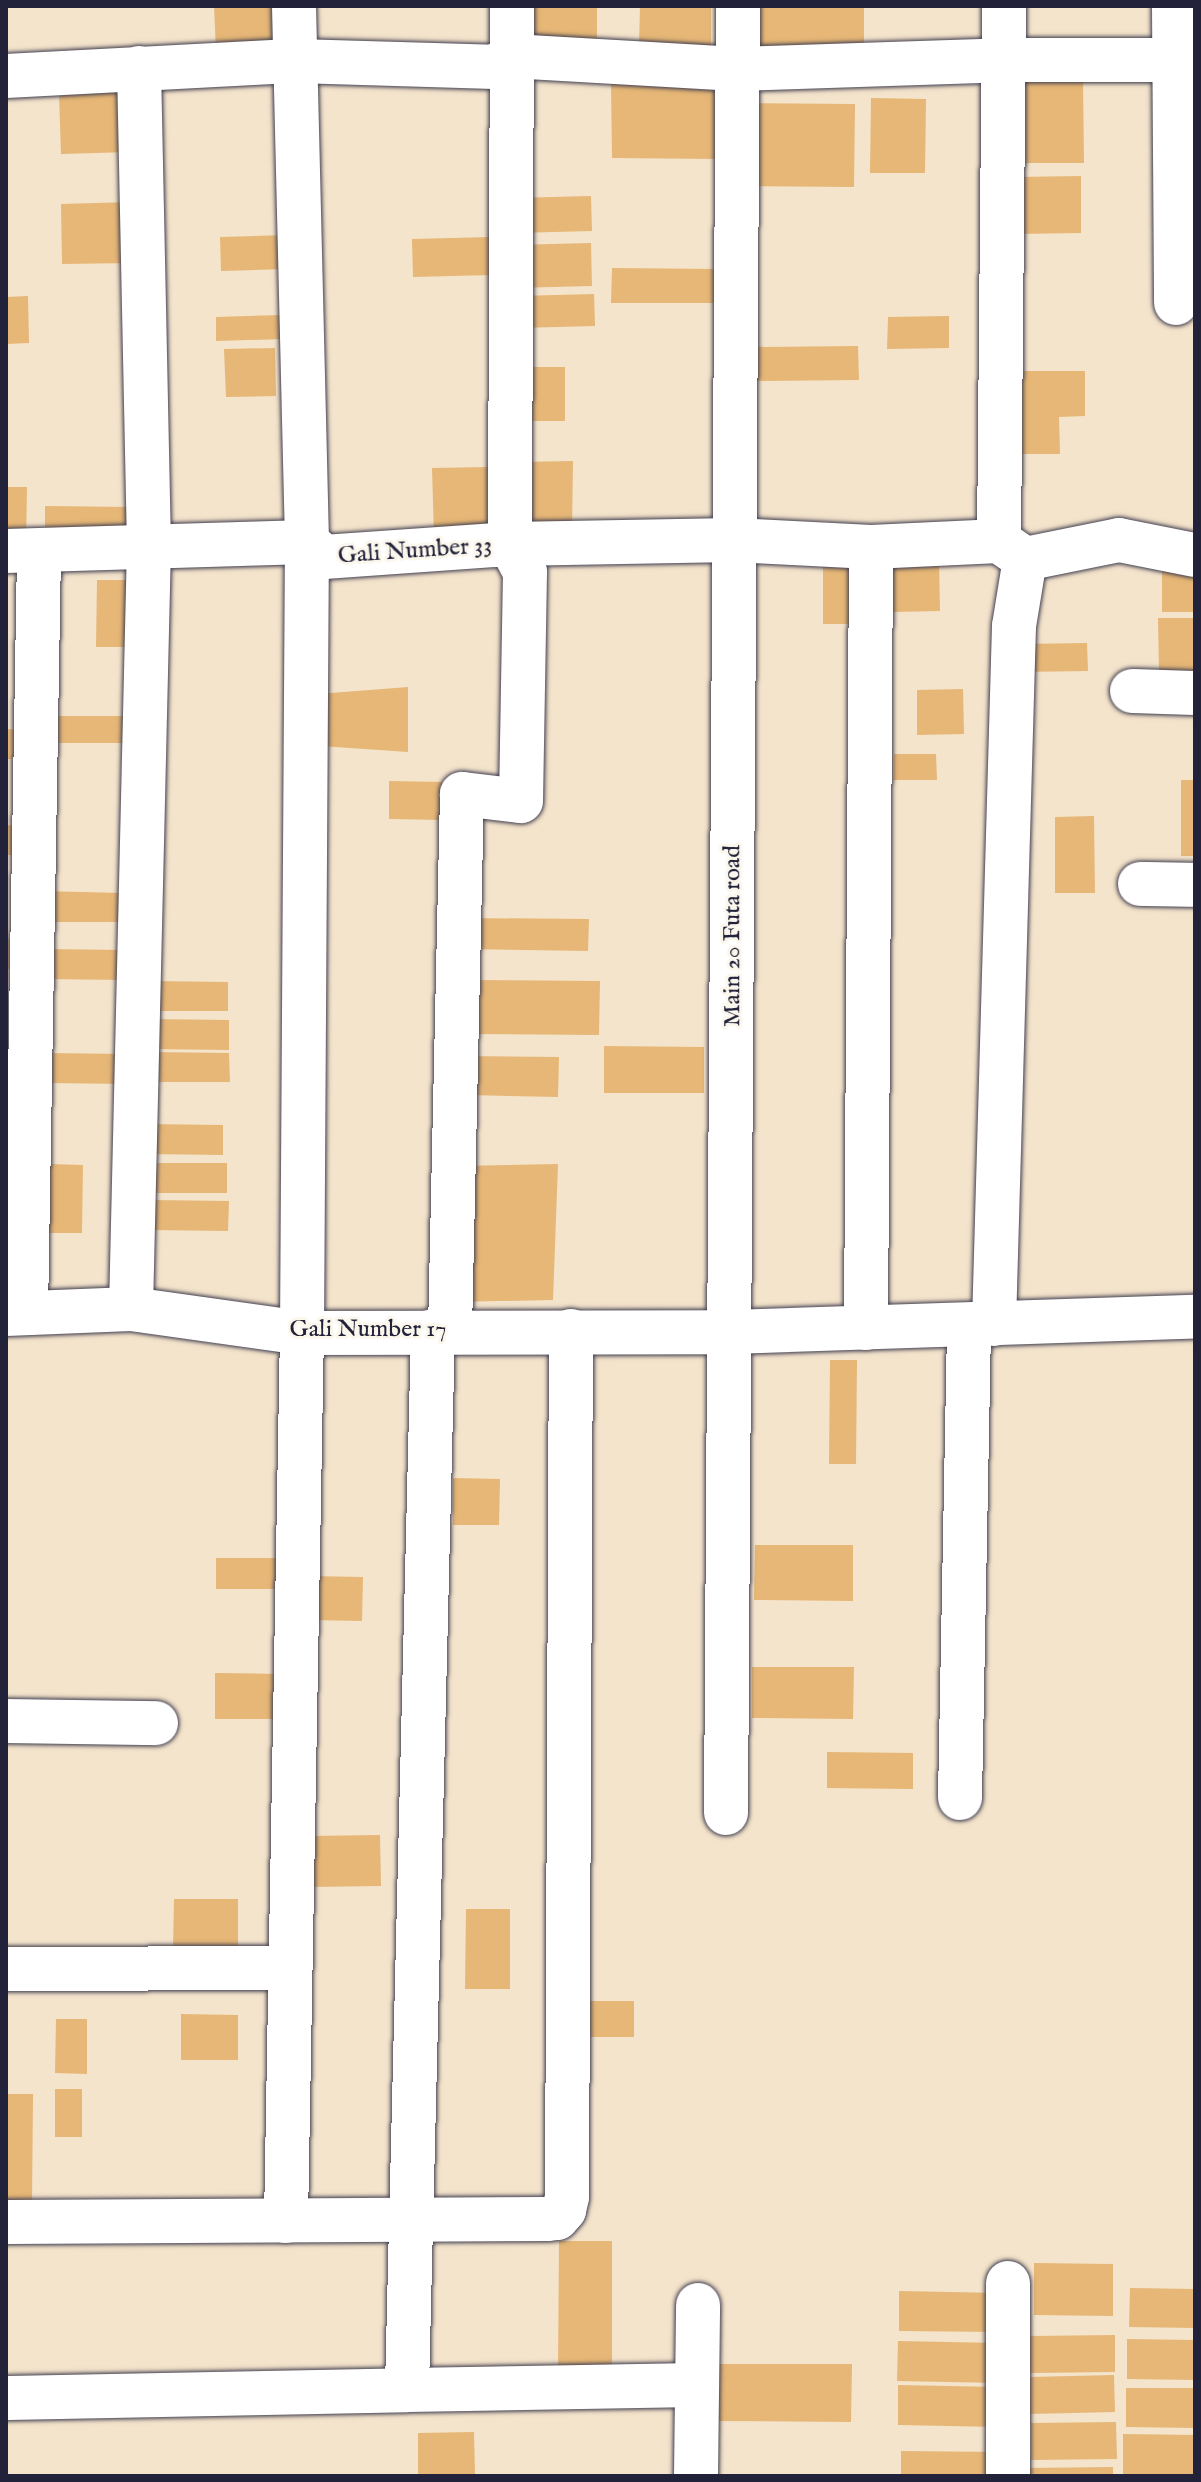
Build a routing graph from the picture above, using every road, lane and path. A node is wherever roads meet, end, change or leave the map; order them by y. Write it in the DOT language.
graph roads {
  1 [pos="294,6"];
  2 [pos="512,6"];
  3 [pos="738,6"];
  4 [pos="1004,6"];
  5 [pos="1174,6"];
  6 [pos="511,56"];
  7 [pos="1004,60"];
  8 [pos="1184,60"];
  9 [pos="296,61"];
  10 [pos="139,68"];
  11 [pos="737,69"];
  12 [pos="6,76"];
  13 [pos="1176,303"];
  14 [pos="734,540"];
  15 [pos="307,542"];
  16 [pos="510,544"];
  17 [pos="149,546"];
  18 [pos="871,547"];
  19 [pos="1012,550"];
  20 [pos="23,552"];
  21 [pos="1195,555"];
  22 [pos="1132,691"];
  23 [pos="1195,693"];
  24 [pos="1140,884"];
  25 [pos="1195,885"];
  26 [pos="131,1309"];
  27 [pos="16,1314"];
  28 [pos="1195,1317"];
  29 [pos="981,1325"];
  30 [pos="866,1328"];
  31 [pos="442,1331"];
  32 [pos="571,1331"];
  33 [pos="731,1332"];
  34 [pos="302,1333"];
  35 [pos="6,1721"];
  36 [pos="156,1723"];
  37 [pos="960,1798"];
  38 [pos="726,1813"];
  39 [pos="290,1968"];
  40 [pos="6,1969"];
  41 [pos="414,2220"];
  42 [pos="286,2221"];
  43 [pos="6,2222"];
  44 [pos="1008,2283"];
  45 [pos="698,2305"];
  46 [pos="697,2385"];
  47 [pos="407,2390"];
  48 [pos="8,2398"];
  49 [pos="696,2476"];
  50 [pos="1008,2476"];
  1 -- 9 [label="street"];
  2 -- 6 [label="street"];
  3 -- 11 [label="street, Main 20 Futa road"];
  4 -- 7 [label="street"];
  5 -- 8 [label="street"];
  6 -- 9 [label="street"];
  6 -- 11 [label="street"];
  6 -- 16 [label="street"];
  7 -- 8 [label="street"];
  7 -- 11 [label="street"];
  7 -- 19 [label="street"];
  8 -- 13 [label="street"];
  9 -- 10 [label="street"];
  9 -- 15 [label="street"];
  10 -- 12 [label="street"];
  10 -- 17 [label="street"];
  11 -- 14 [label="street, Main 20 Futa road"];
  14 -- 16 [label="street, Gali Number 33"];
  14 -- 18 [label="street, Gali Number 33"];
  14 -- 33 [label="street, Main 20 Futa road"];
  15 -- 16 [label="street, Gali Number 33"];
  15 -- 17 [label="street, Gali Number 33"];
  15 -- 34 [label="street"];
  16 -- 31 [label="street"];
  17 -- 20 [label="street, Gali Number 33"];
  17 -- 26 [label="street"];
  18 -- 19 [label="street, Gali Number 33"];
  18 -- 30 [label="street"];
  19 -- 21 [label="street, Gali Number 33"];
  19 -- 29 [label="street"];
  20 -- 27 [label="street"];
  22 -- 23 [label="street"];
  24 -- 25 [label="street"];
  26 -- 27 [label="street, Gali Number 17"];
  26 -- 34 [label="street, Gali Number 17"];
  28 -- 29 [label="street, Gali Number 17"];
  29 -- 30 [label="street, Gali Number 17"];
  29 -- 37 [label="street"];
  30 -- 33 [label="street, Gali Number 17"];
  31 -- 32 [label="street, Gali Number 17"];
  31 -- 34 [label="street, Gali Number 17"];
  31 -- 41 [label="street"];
  32 -- 33 [label="street, Gali Number 17"];
  32 -- 41 [label="street"];
  33 -- 38 [label="street, Main 20 Futa road"];
  34 -- 39 [label="street"];
  35 -- 36 [label="street"];
  39 -- 40 [label="street"];
  39 -- 42 [label="street"];
  41 -- 42 [label="street"];
  41 -- 47 [label="street"];
  42 -- 43 [label="street"];
  44 -- 50 [label="street"];
  45 -- 46 [label="street"];
  46 -- 47 [label="street"];
  46 -- 49 [label="street"];
  47 -- 48 [label="street"];
}
